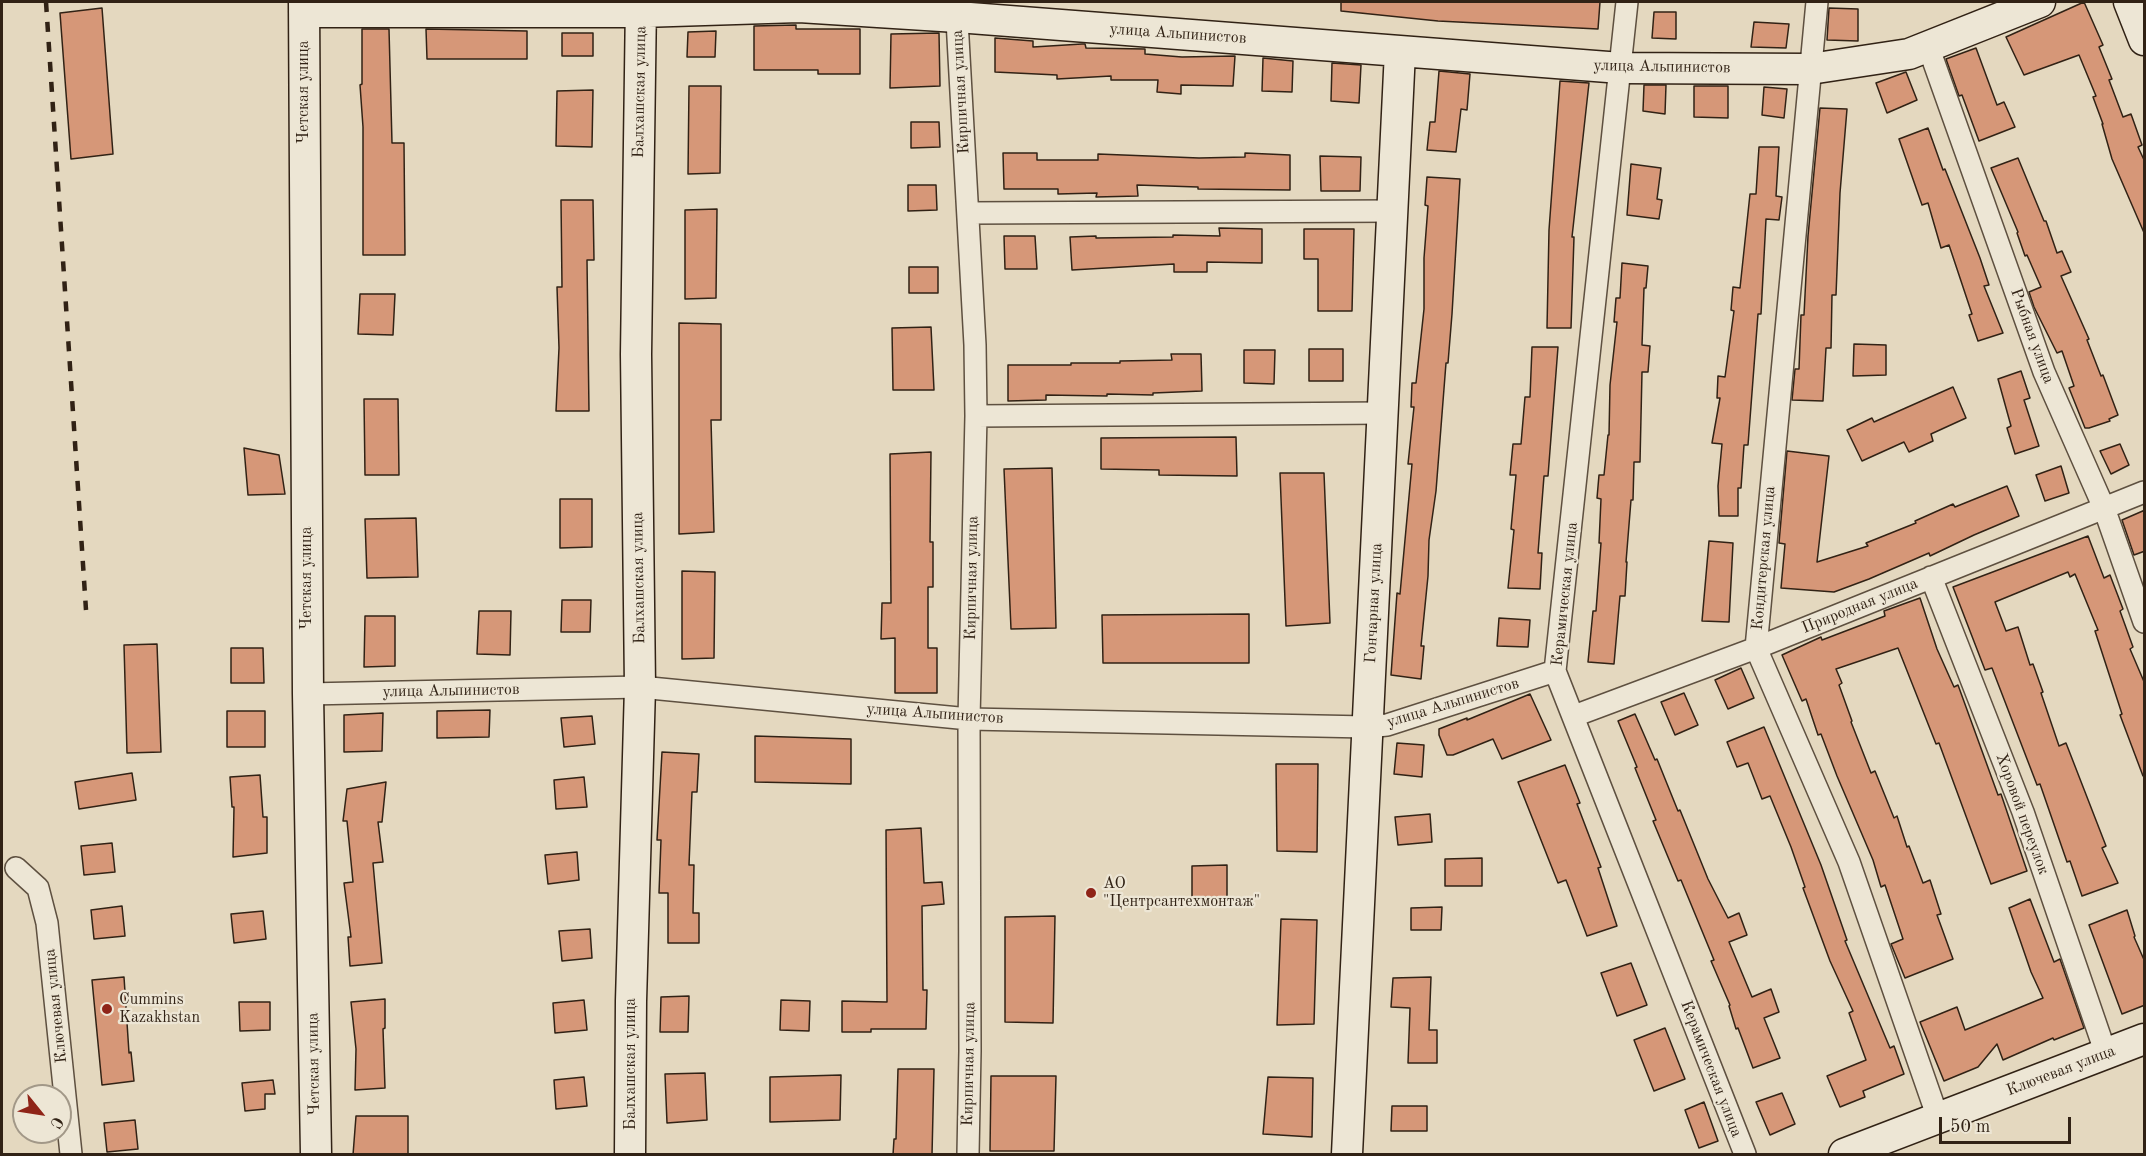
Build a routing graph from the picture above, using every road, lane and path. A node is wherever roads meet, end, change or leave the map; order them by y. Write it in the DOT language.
graph roads {
  1 [pos="1627,2"];
  2 [pos="1817,2"];
  3 [pos="2040,2"];
  4 [pos="2130,2"];
  5 [pos="480,6"];
  6 [pos="304,7"];
  7 [pos="641,7"];
  8 [pos="956,9"];
  9 [pos="2145,40"];
  10 [pos="1928,46"];
  11 [pos="1400,51"];
  12 [pos="1621,68"];
  13 [pos="1810,69"];
  14 [pos="1393,211"];
  15 [pos="968,213"];
  16 [pos="1384,413"];
  17 [pos="976,416"];
  18 [pos="2145,492"];
  19 [pos="2104,508"];
  20 [pos="1931,578"];
  21 [pos="2145,622"];
  22 [pos="1756,648"];
  23 [pos="1555,671"];
  24 [pos="640,687"];
  25 [pos="308,694"];
  26 [pos="1574,716"];
  27 [pos="969,719"];
  28 [pos="1367,727"];
  29 [pos="16,868"];
  30 [pos="2145,1039"];
  31 [pos="2106,1054"];
  32 [pos="1938,1118"];
  33 [pos="71,1155"];
  34 [pos="316,1155"];
  35 [pos="630,1155"];
  36 [pos="968,1155"];
  37 [pos="1347,1155"];
  38 [pos="1744,1155"];
  39 [pos="1844,1155"];
  1 -- 12 [label="street, Керамическая улица"];
  2 -- 13 [label="street, Кондитерская улица"];
  3 -- 10 [label="street, улица Альпинистов"];
  4 -- 9 [label="street"];
  5 -- 6 [label="street, улица Альпинистов"];
  5 -- 7 [label="street, улица Альпинистов"];
  6 -- 25 [label="street, Четская улица"];
  7 -- 8 [label="street, улица Альпинистов"];
  7 -- 24 [label="street, Балхашская улица"];
  8 -- 11 [label="street, улица Альпинистов"];
  8 -- 15 [label="street, Кирпичная улица"];
  10 -- 13 [label="street, улица Альпинистов"];
  10 -- 19 [label="street, Рыбная улица"];
  11 -- 12 [label="street, улица Альпинистов"];
  11 -- 14 [label="street, Гончарная улица"];
  12 -- 13 [label="street, улица Альпинистов"];
  12 -- 23 [label="street, Керамическая улица"];
  13 -- 22 [label="street, Кондитерская улица"];
  14 -- 15 [label="street"];
  14 -- 16 [label="street, Гончарная улица"];
  15 -- 17 [label="street, Кирпичная улица"];
  16 -- 17 [label="street"];
  16 -- 28 [label="street, Гончарная улица"];
  17 -- 27 [label="street, Кирпичная улица"];
  18 -- 19 [label="street, Природная улица"];
  19 -- 20 [label="street, Природная улица"];
  19 -- 21 [label="street, Рыбная улица"];
  20 -- 22 [label="street, Природная улица"];
  20 -- 31 [label="street, Хоровой переулок"];
  22 -- 26 [label="street, Природная улица"];
  22 -- 32 [label="street, Кондитерская улица"];
  23 -- 26 [label="street, Керамическая улица"];
  23 -- 28 [label="street, улица Альпинистов"];
  24 -- 25 [label="street, улица Альпинистов"];
  24 -- 27 [label="street, улица Альпинистов"];
  24 -- 35 [label="street, Балхашская улица"];
  25 -- 34 [label="street, Четская улица"];
  26 -- 38 [label="street, Керамическая улица"];
  27 -- 28 [label="street, улица Альпинистов"];
  27 -- 36 [label="street, Кирпичная улица"];
  28 -- 37 [label="street, Гончарная улица"];
  29 -- 33 [label="street, Ключевая улица"];
  30 -- 31 [label="street, Ключевая улица"];
  31 -- 32 [label="street, Ключевая улица"];
  32 -- 39 [label="street, Ключевая улица"];
}
